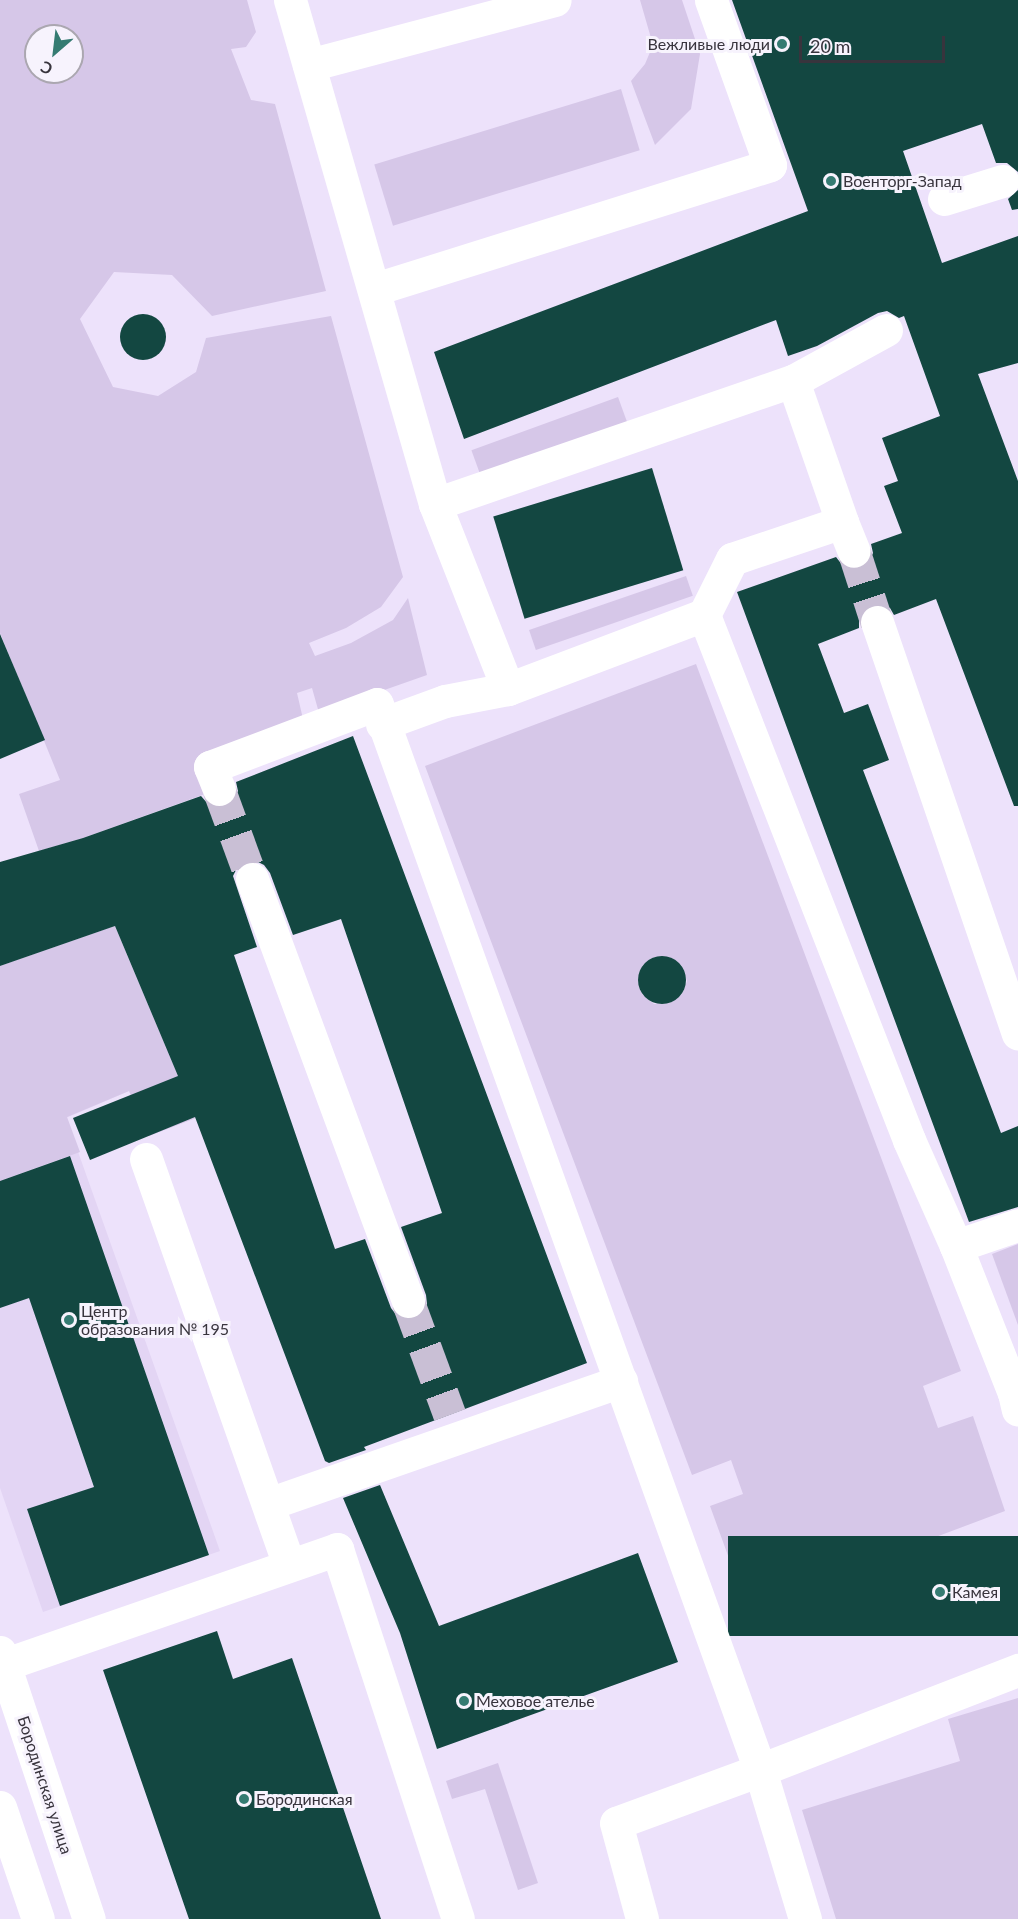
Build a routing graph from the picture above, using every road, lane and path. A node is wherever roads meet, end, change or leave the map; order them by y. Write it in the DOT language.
graph roads {
  1 [pos="290,0"];
  2 [pos="555,0"];
  3 [pos="711,0"];
  4 [pos="309,65"];
  5 [pos="1002,181"];
  6 [pos="944,199"];
  7 [pos="375,289"];
  8 [pos="886,330"];
  9 [pos="793,381"];
  10 [pos="435,504"];
  11 [pos="704,615"];
  12 [pos="877,622"];
  13 [pos="508,689"];
  14 [pos="382,724"];
  15 [pos="219,789"];
  16 [pos="252,879"];
  17 [pos="1018,1034"];
  18 [pos="146,1159"];
  19 [pos="1018,1225"];
  20 [pos="956,1246"];
  21 [pos="408,1301"];
  22 [pos="621,1381"];
  23 [pos="1017,1398"];
  24 [pos="268,1504"];
  25 [pos="290,1565"];
  26 [pos="1,1661"];
  27 [pos="1018,1670"];
  28 [pos="760,1770"];
  29 [pos="0,1807"];
  30 [pos="38,1919"];
  31 [pos="89,1919"];
  32 [pos="458,1919"];
  33 [pos="642,1919"];
  34 [pos="805,1919"];
  1 -- 4 [label="street"];
  2 -- 4 [label="street"];
  3 -- 7 [label="street"];
  4 -- 7 [label="street"];
  5 -- 6 [label="street"];
  7 -- 10 [label="street"];
  8 -- 9 [label="street"];
  9 -- 10 [label="street"];
  9 -- 11 [label="street"];
  10 -- 13 [label="street"];
  11 -- 13 [label="street"];
  11 -- 20 [label="street"];
  12 -- 17 [label="street"];
  13 -- 14 [label="street"];
  14 -- 15 [label="street"];
  14 -- 22 [label="street"];
  16 -- 21 [label="street"];
  18 -- 24 [label="street"];
  19 -- 20 [label="street"];
  20 -- 23 [label="street"];
  22 -- 24 [label="street"];
  22 -- 28 [label="street"];
  24 -- 25 [label="street"];
  25 -- 26 [label="street"];
  25 -- 32 [label="street"];
  26 -- 31 [label="street, Бородинская улица"];
  27 -- 28 [label="street"];
  28 -- 33 [label="street"];
  28 -- 34 [label="street"];
  29 -- 30 [label="street"];
}
